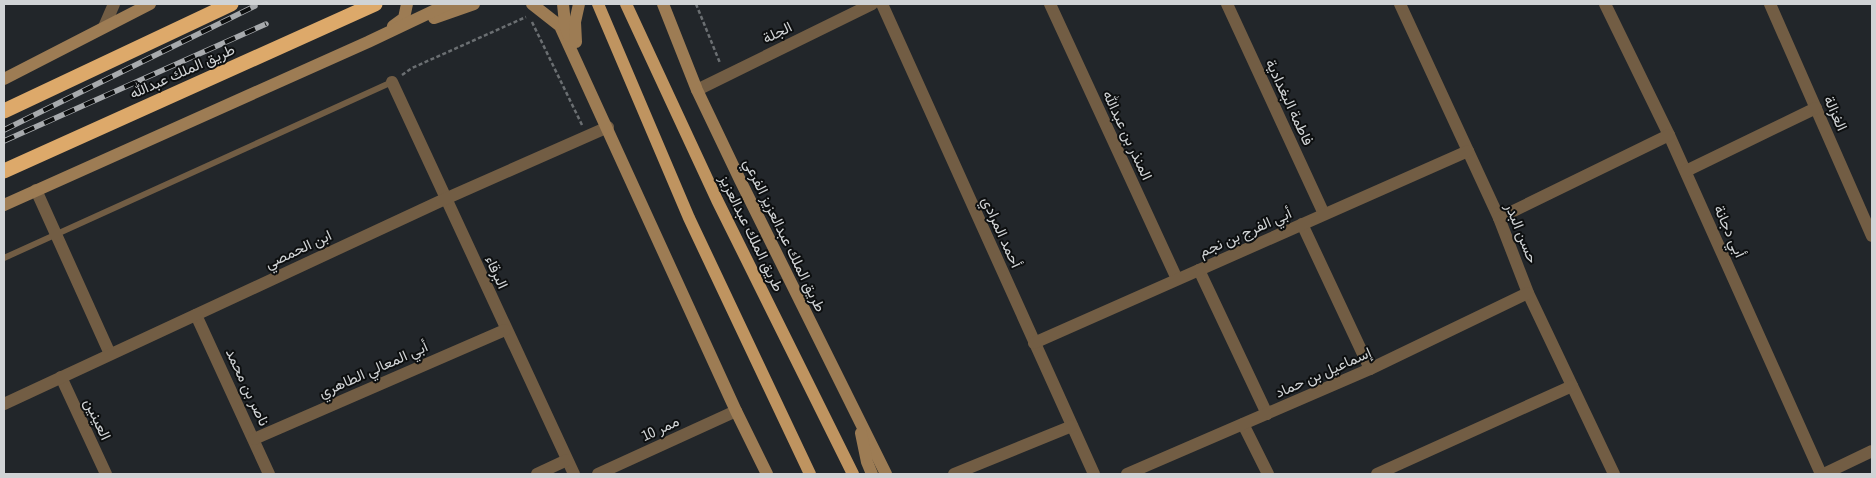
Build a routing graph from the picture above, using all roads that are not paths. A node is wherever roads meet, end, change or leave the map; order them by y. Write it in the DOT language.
graph roads {
  1 [pos="114,4"];
  2 [pos="150,4"];
  3 [pos="231,4"];
  4 [pos="375,4"];
  5 [pos="407,4"];
  6 [pos="448,4"];
  7 [pos="474,4"];
  8 [pos="532,4"];
  9 [pos="556,4"];
  10 [pos="564,4"];
  11 [pos="579,4"];
  12 [pos="598,4"];
  13 [pos="626,4"];
  14 [pos="663,4"];
  15 [pos="872,4"];
  16 [pos="882,4"];
  17 [pos="1050,4"];
  18 [pos="1227,4"];
  19 [pos="1400,4"];
  20 [pos="1605,4"];
  21 [pos="1770,4"];
  22 [pos="566,24"];
  23 [pos="104,26"];
  24 [pos="368,42"];
  25 [pos="578,62"];
  26 [pos="4,79"];
  27 [pos="392,82"];
  28 [pos="697,90"];
  29 [pos="1816,108"];
  30 [pos="4,111"];
  31 [pos="608,127"];
  32 [pos="1669,135"];
  33 [pos="1468,150"];
  34 [pos="4,171"];
  35 [pos="1686,171"];
  36 [pos="31,192"];
  37 [pos="446,198"];
  38 [pos="4,204"];
  39 [pos="1324,214"];
  40 [pos="1499,218"];
  41 [pos="1302,224"];
  42 [pos="56,233"];
  43 [pos="1872,236"];
  44 [pos="4,258"];
  45 [pos="1199,270"];
  46 [pos="1177,279"];
  47 [pos="1528,293"];
  48 [pos="196,315"];
  49 [pos="506,330"];
  50 [pos="1034,342"];
  51 [pos="110,354"];
  52 [pos="1370,369"];
  53 [pos="61,377"];
  54 [pos="1572,386"];
  55 [pos="4,404"];
  56 [pos="736,411"];
  57 [pos="1267,414"];
  58 [pos="859,422"];
  59 [pos="1243,424"];
  60 [pos="1072,426"];
  61 [pos="254,439"];
  62 [pos="1872,451"];
  63 [pos="567,460"];
  64 [pos="106,474"];
  65 [pos="269,474"];
  66 [pos="537,474"];
  67 [pos="574,474"];
  68 [pos="598,474"];
  69 [pos="767,474"];
  70 [pos="810,474"];
  71 [pos="852,474"];
  72 [pos="872,474"];
  73 [pos="886,474"];
  74 [pos="954,474"];
  75 [pos="1094,474"];
  76 [pos="1127,474"];
  77 [pos="1268,474"];
  78 [pos="1377,474"];
  79 [pos="1614,474"];
  80 [pos="1822,474"];
  1 -- 23 [label="street"];
  2 -- 23 [label="main road"];
  3 -- 30 [label="highway"];
  4 -- 34 [label="highway, طريق الملك عبدالله"];
  5 -- 24 [label="main road"];
  6 -- 24 [label="main road"];
  7 -- 24 [label="main road"];
  8 -- 25 [label="main road"];
  9 -- 22 [label="main road"];
  10 -- 22 [label="main road"];
  11 -- 25 [label="main road"];
  12 -- 70 [label="main road"];
  13 -- 71 [label="main road, طريق الملك عبدالعزيز"];
  14 -- 28 [label="main road, طريق الملك عبدالعزيز الفرعي"];
  15 -- 28 [label="street, الجلة"];
  16 -- 50 [label="street, أحمد المرادي"];
  17 -- 46 [label="street, المنذر بن عبدالله"];
  18 -- 39 [label="street, فاطمة البغدادية"];
  19 -- 33 [label="street, حسن البدر"];
  20 -- 32 [label="street, أبي دجانة"];
  21 -- 29 [label="street, الغزالة"];
  22 -- 25 [label="main road"];
  23 -- 26 [label="main road"];
  24 -- 36 [label="main road"];
  25 -- 31 [label="main road"];
  27 -- 37 [label="street, البرقاء"];
  27 -- 42 [label="lane"];
  28 -- 58 [label="main road, طريق الملك عبدالعزيز الفرعي"];
  29 -- 35 [label="street"];
  29 -- 43 [label="street, الغزالة"];
  31 -- 37 [label="street, ابن الحمصي"];
  31 -- 56 [label="main road"];
  32 -- 35 [label="street, أبي دجانة"];
  32 -- 40 [label="street"];
  33 -- 39 [label="street, أبي الفرج بن نجم"];
  33 -- 40 [label="street, حسن البدر"];
  35 -- 80 [label="street, أبي دجانة"];
  36 -- 38 [label="main road"];
  36 -- 42 [label="street"];
  37 -- 48 [label="street, ابن الحمصي"];
  37 -- 49 [label="street, البرقاء"];
  39 -- 41 [label="street, أبي الفرج بن نجم"];
  40 -- 47 [label="street, حسن البدر"];
  41 -- 45 [label="street, أبي الفرج بن نجم"];
  41 -- 52 [label="street"];
  42 -- 44 [label="lane"];
  42 -- 51 [label="street"];
  45 -- 46 [label="street, أبي الفرج بن نجم"];
  45 -- 57 [label="street"];
  46 -- 50 [label="street, أبي الفرج بن نجم"];
  47 -- 52 [label="street, إسماعيل بن حماد"];
  47 -- 54 [label="street, حسن البدر"];
  48 -- 51 [label="street, ابن الحمصي"];
  48 -- 61 [label="street, ناصر بن محمد"];
  49 -- 61 [label="street, أبي المعالي الطاهري"];
  49 -- 63 [label="street, البرقاء"];
  50 -- 60 [label="street, أحمد المرادي"];
  51 -- 53 [label="street, ابن الحمصي"];
  52 -- 57 [label="street, إسماعيل بن حماد"];
  53 -- 55 [label="street, ابن الحمصي"];
  53 -- 64 [label="street, العينين"];
  54 -- 78 [label="street"];
  54 -- 79 [label="street, حسن البدر"];
  56 -- 68 [label="street, ممر 10"];
  56 -- 69 [label="main road"];
  57 -- 59 [label="street, إسماعيل بن حماد"];
  58 -- 72 [label="main road"];
  58 -- 73 [label="main road, طريق الملك عبدالعزيز الفرعي"];
  59 -- 76 [label="street, إسماعيل بن حماد"];
  59 -- 77 [label="street"];
  60 -- 74 [label="street"];
  60 -- 75 [label="street, أحمد المرادي"];
  61 -- 65 [label="street, ناصر بن محمد"];
  62 -- 80 [label="street"];
  63 -- 66 [label="street"];
  63 -- 67 [label="street, البرقاء"];
}
